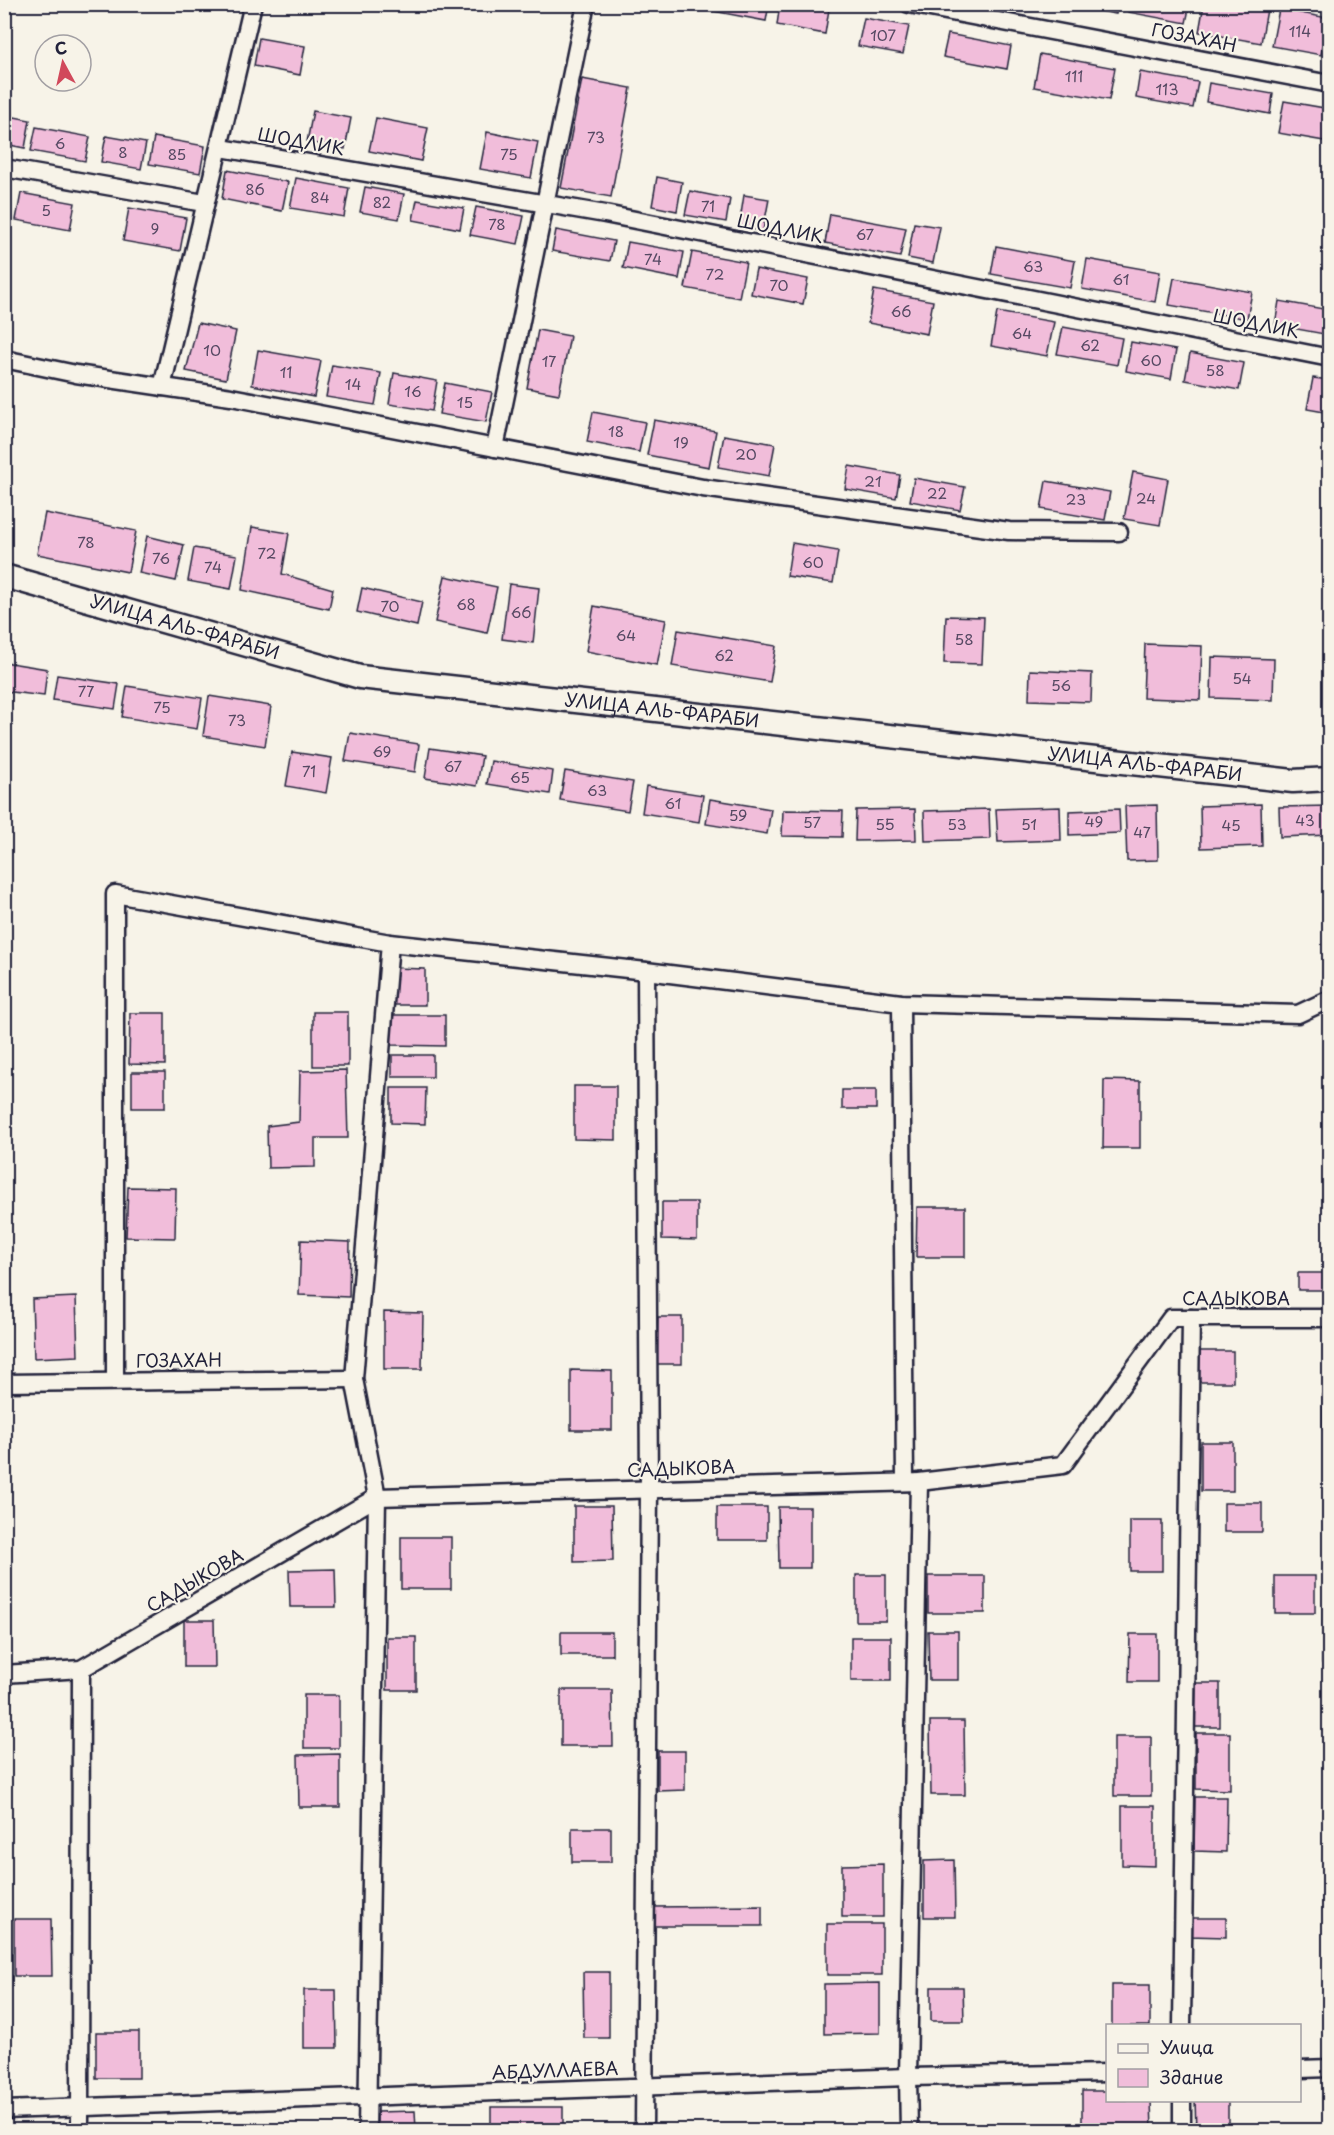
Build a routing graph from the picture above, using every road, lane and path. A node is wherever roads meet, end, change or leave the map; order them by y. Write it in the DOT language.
graph roads {
  1 [pos="253,4"];
  2 [pos="586,4"];
  3 [pos="909,4"];
  4 [pos="1329,84"];
  5 [pos="221,148"];
  6 [pos="4,168"];
  7 [pos="204,203"];
  8 [pos="544,203"];
  9 [pos="1329,358"];
  10 [pos="4,359"];
  11 [pos="162,387"];
  12 [pos="495,448"];
  13 [pos="1119,532"];
  14 [pos="4,576"];
  15 [pos="1329,779"];
  16 [pos="390,943"];
  17 [pos="646,971"];
  18 [pos="1329,999"];
  19 [pos="901,1003"];
  20 [pos="1191,1318"];
  21 [pos="1329,1318"];
  22 [pos="354,1379"];
  23 [pos="115,1382"];
  24 [pos="4,1383"];
  25 [pos="912,1482"];
  26 [pos="650,1489"];
  27 [pos="377,1497"];
  28 [pos="81,1669"];
  29 [pos="4,1674"];
  30 [pos="1182,2024"];
  31 [pos="1329,2068"];
  32 [pos="1301,2069"];
  33 [pos="1106,2073"];
  34 [pos="908,2077"];
  35 [pos="644,2087"];
  36 [pos="367,2097"];
  37 [pos="1182,2102"];
  38 [pos="78,2108"];
  39 [pos="4,2110"];
  40 [pos="80,2130"];
  41 [pos="367,2130"];
  42 [pos="644,2130"];
  43 [pos="909,2130"];
  44 [pos="1182,2130"];
  1 -- 5 [label="street"];
  2 -- 8 [label="street"];
  3 -- 4 [label="street, ГОЗАХАН"];
  5 -- 7 [label="street"];
  5 -- 8 [label="street, ШОДЛИК"];
  6 -- 7 [label="street"];
  7 -- 11 [label="street"];
  8 -- 9 [label="street, ШОДЛИК"];
  8 -- 12 [label="street"];
  10 -- 11 [label="street"];
  11 -- 12 [label="street"];
  12 -- 13 [label="street"];
  14 -- 15 [label="main road, УЛИЦА АЛЬ-ФАРАБИ"];
  16 -- 17 [label="street"];
  16 -- 22 [label="street"];
  16 -- 23 [label="street"];
  17 -- 19 [label="street"];
  17 -- 26 [label="street"];
  18 -- 19 [label="street"];
  19 -- 25 [label="street"];
  20 -- 21 [label="street, САДЫКОВА"];
  20 -- 25 [label="street, САДЫКОВА"];
  20 -- 30 [label="street"];
  22 -- 23 [label="street, ГОЗАХАН"];
  22 -- 27 [label="street"];
  23 -- 24 [label="street, ГОЗАХАН"];
  25 -- 26 [label="street, САДЫКОВА"];
  25 -- 34 [label="street"];
  26 -- 27 [label="street, САДЫКОВА"];
  26 -- 35 [label="street"];
  27 -- 28 [label="street, САДЫКОВА"];
  27 -- 36 [label="street"];
  28 -- 29 [label="street, САДЫКОВА"];
  28 -- 38 [label="street"];
  31 -- 32 [label="street"];
  33 -- 34 [label="street, АБДУЛЛАЕВА"];
  34 -- 35 [label="street, АБДУЛЛАЕВА"];
  34 -- 43 [label="street"];
  35 -- 36 [label="street, АБДУЛЛАЕВА"];
  35 -- 42 [label="street"];
  36 -- 38 [label="street, АБДУЛЛАЕВА"];
  36 -- 41 [label="street"];
  37 -- 44 [label="street"];
  38 -- 39 [label="street, АБДУЛЛАЕВА"];
  38 -- 40 [label="street"];
}
